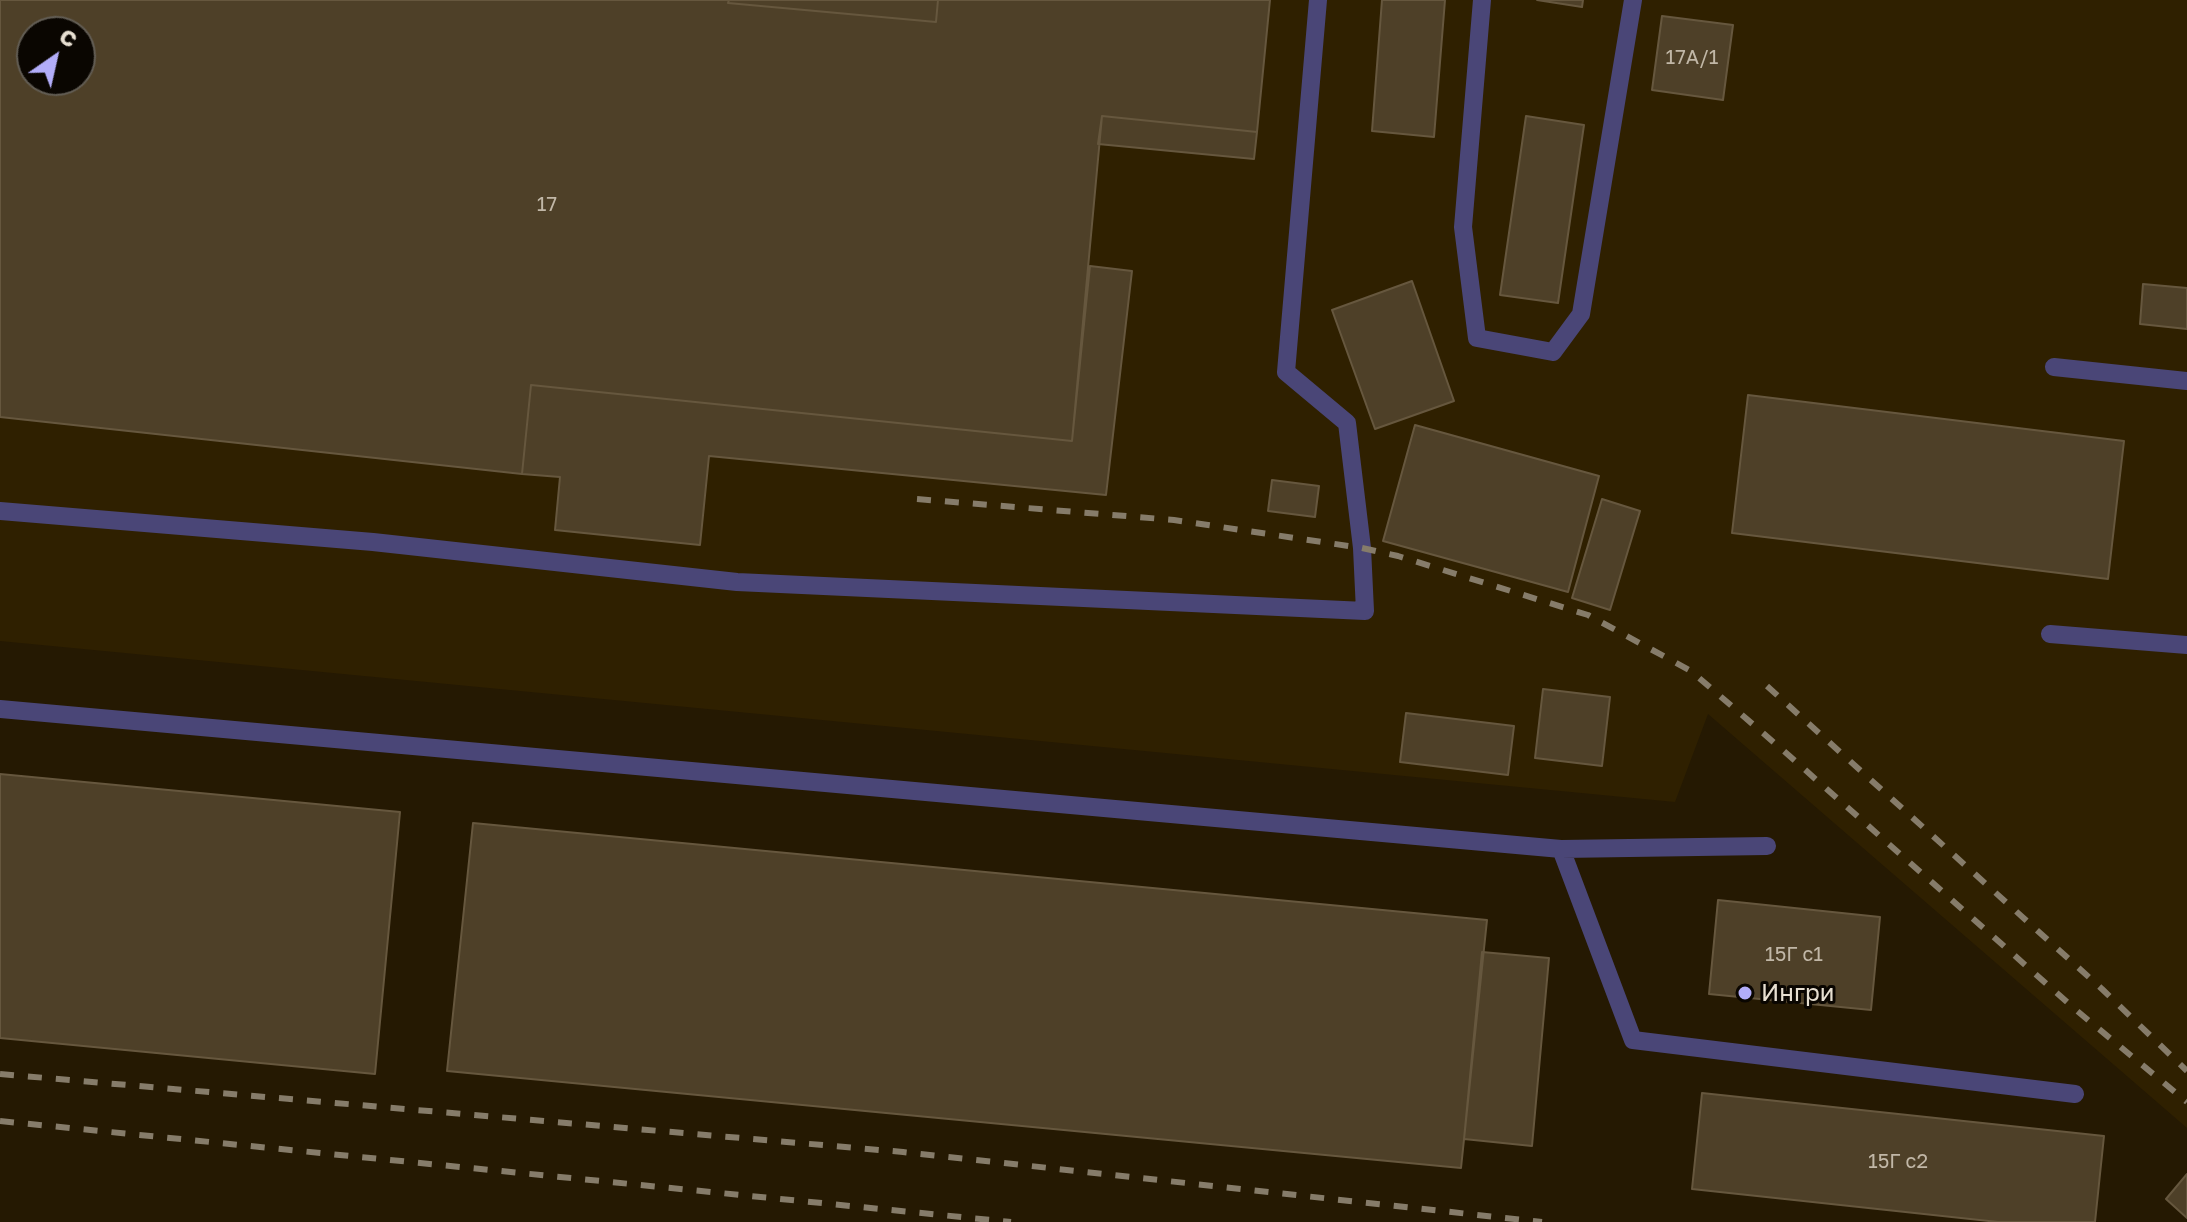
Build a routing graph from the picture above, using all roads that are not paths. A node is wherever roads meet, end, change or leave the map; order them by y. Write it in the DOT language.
graph roads {
  1 [pos="1318,0"];
  2 [pos="1482,0"];
  3 [pos="1633,0"];
  4 [pos="2054,367"];
  5 [pos="2187,381"];
  6 [pos="0,511"];
  7 [pos="2050,634"];
  8 [pos="2187,645"];
  9 [pos="0,709"];
  10 [pos="1767,846"];
  11 [pos="1561,849"];
  12 [pos="2075,1094"];
  1 -- 6 [label="lane"];
  2 -- 3 [label="lane"];
  4 -- 5 [label="lane"];
  7 -- 8 [label="lane"];
  9 -- 11 [label="lane"];
  10 -- 11 [label="lane"];
  11 -- 12 [label="lane"];
}
